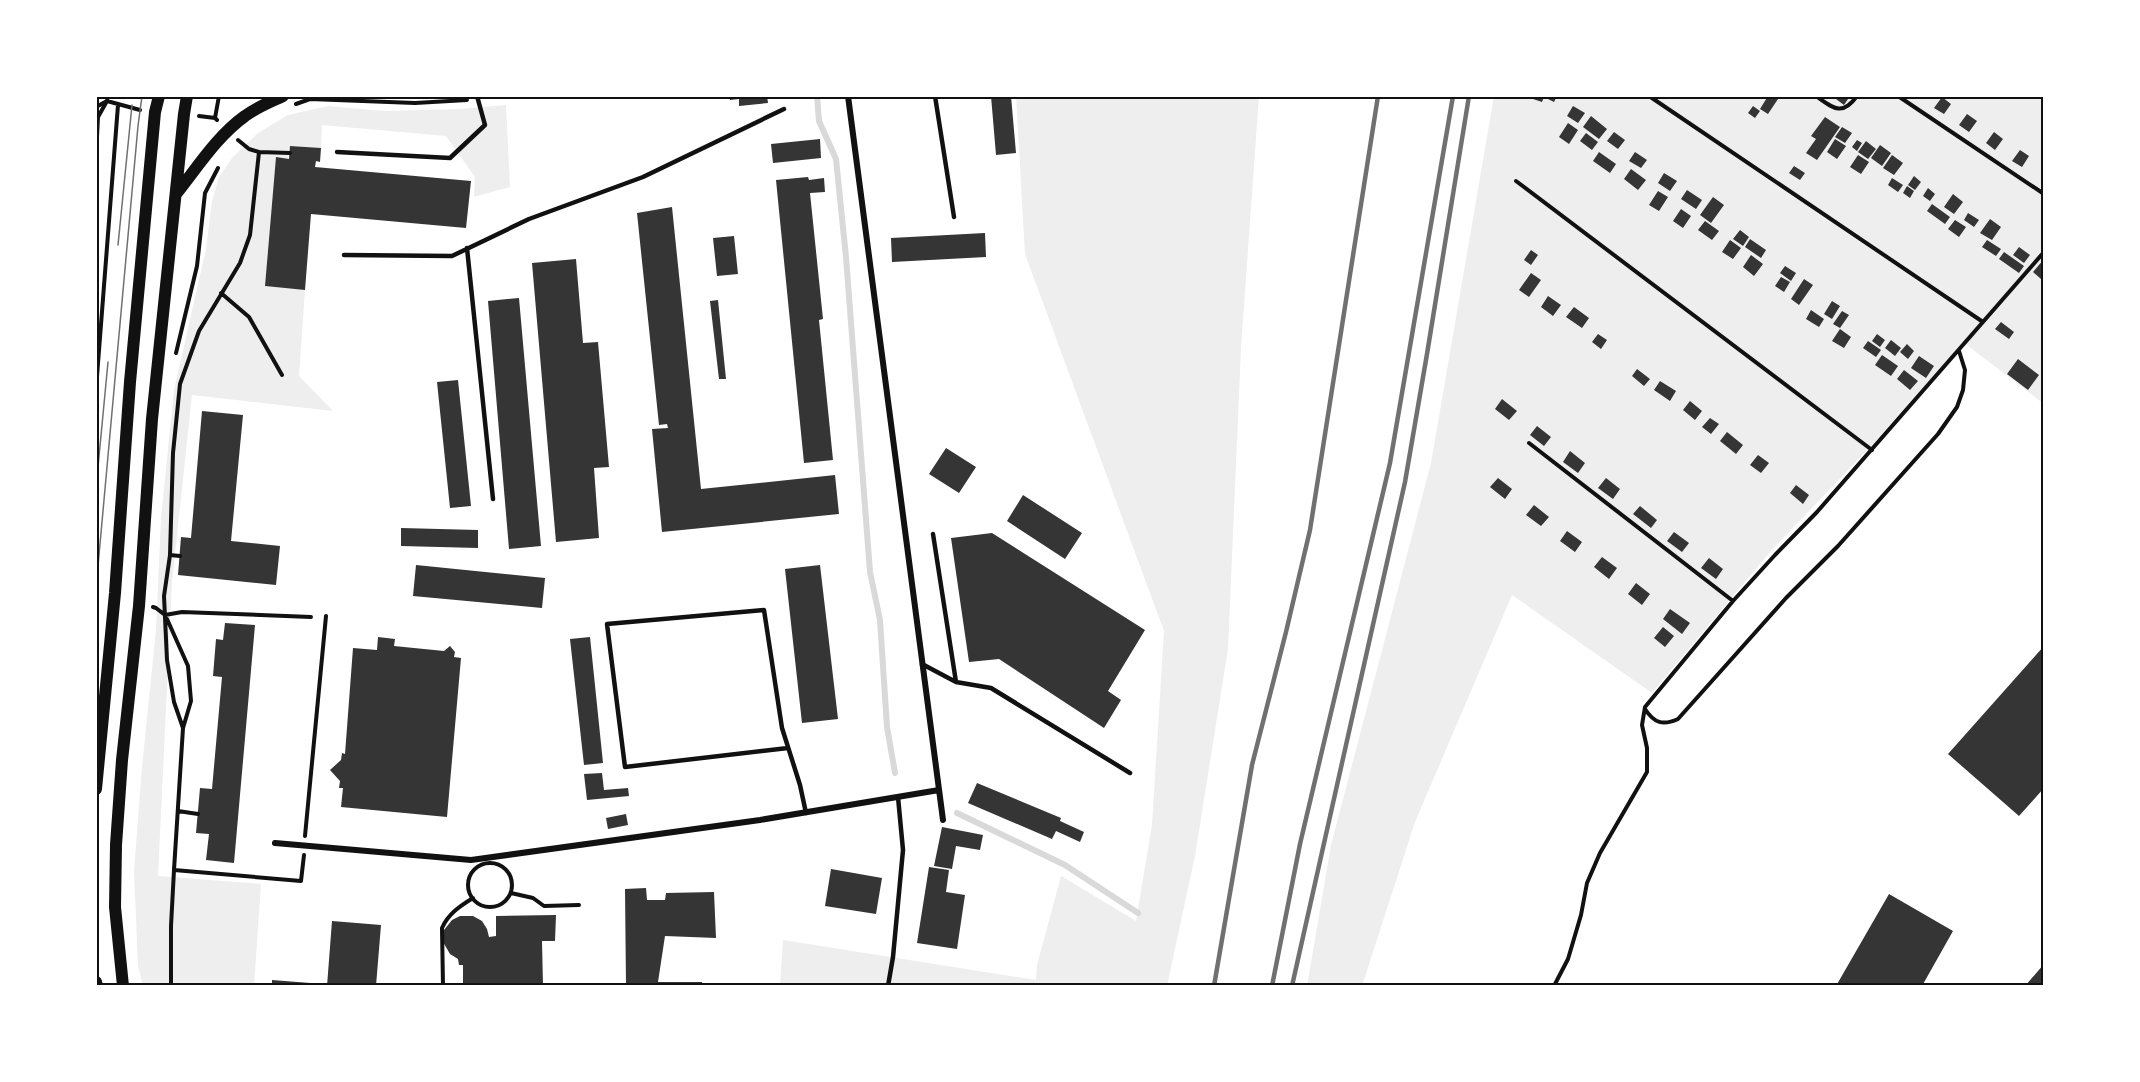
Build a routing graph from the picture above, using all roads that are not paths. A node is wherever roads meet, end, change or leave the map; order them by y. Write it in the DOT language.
graph roads {
  1 [pos="159,96"];
  2 [pos="187,96"];
  3 [pos="848,96"];
  4 [pos="935,96"];
  5 [pos="477,97"];
  6 [pos="287,101"];
  7 [pos="784,109"];
  8 [pos="337,152"];
  9 [pos="176,195"];
  10 [pos="954,217"];
  11 [pos="467,248"];
  12 [pos="344,255"];
  13 [pos="493,499"];
  14 [pos="933,534"];
  15 [pos="922,663"];
  16 [pos="956,682"];
  17 [pos="788,748"];
  18 [pos="1130,773"];
  19 [pos="96,789"];
  20 [pos="939,790"];
  21 [pos="898,797"];
  22 [pos="806,813"];
  23 [pos="943,820"];
  24 [pos="275,843"];
  25 [pos="123,986"];
  26 [pos="888,986"];
  1 -- 19 [label="main road"];
  2 -- 9 [label="main road"];
  3 -- 15 [label="street"];
  4 -- 10 [label="lane"];
  5 -- 8 [label="lane"];
  6 -- 9 [label="main road"];
  7 -- 11 [label="lane"];
  9 -- 25 [label="main road"];
  11 -- 12 [label="lane"];
  11 -- 13 [label="lane"];
  14 -- 16 [label="lane"];
  15 -- 16 [label="lane"];
  15 -- 20 [label="street"];
  16 -- 18 [label="lane"];
  17 -- 17 [label="lane"];
  17 -- 22 [label="lane"];
  20 -- 21 [label="street"];
  20 -- 23 [label="street"];
  21 -- 22 [label="street"];
  21 -- 26 [label="lane"];
  22 -- 24 [label="street"];
}
